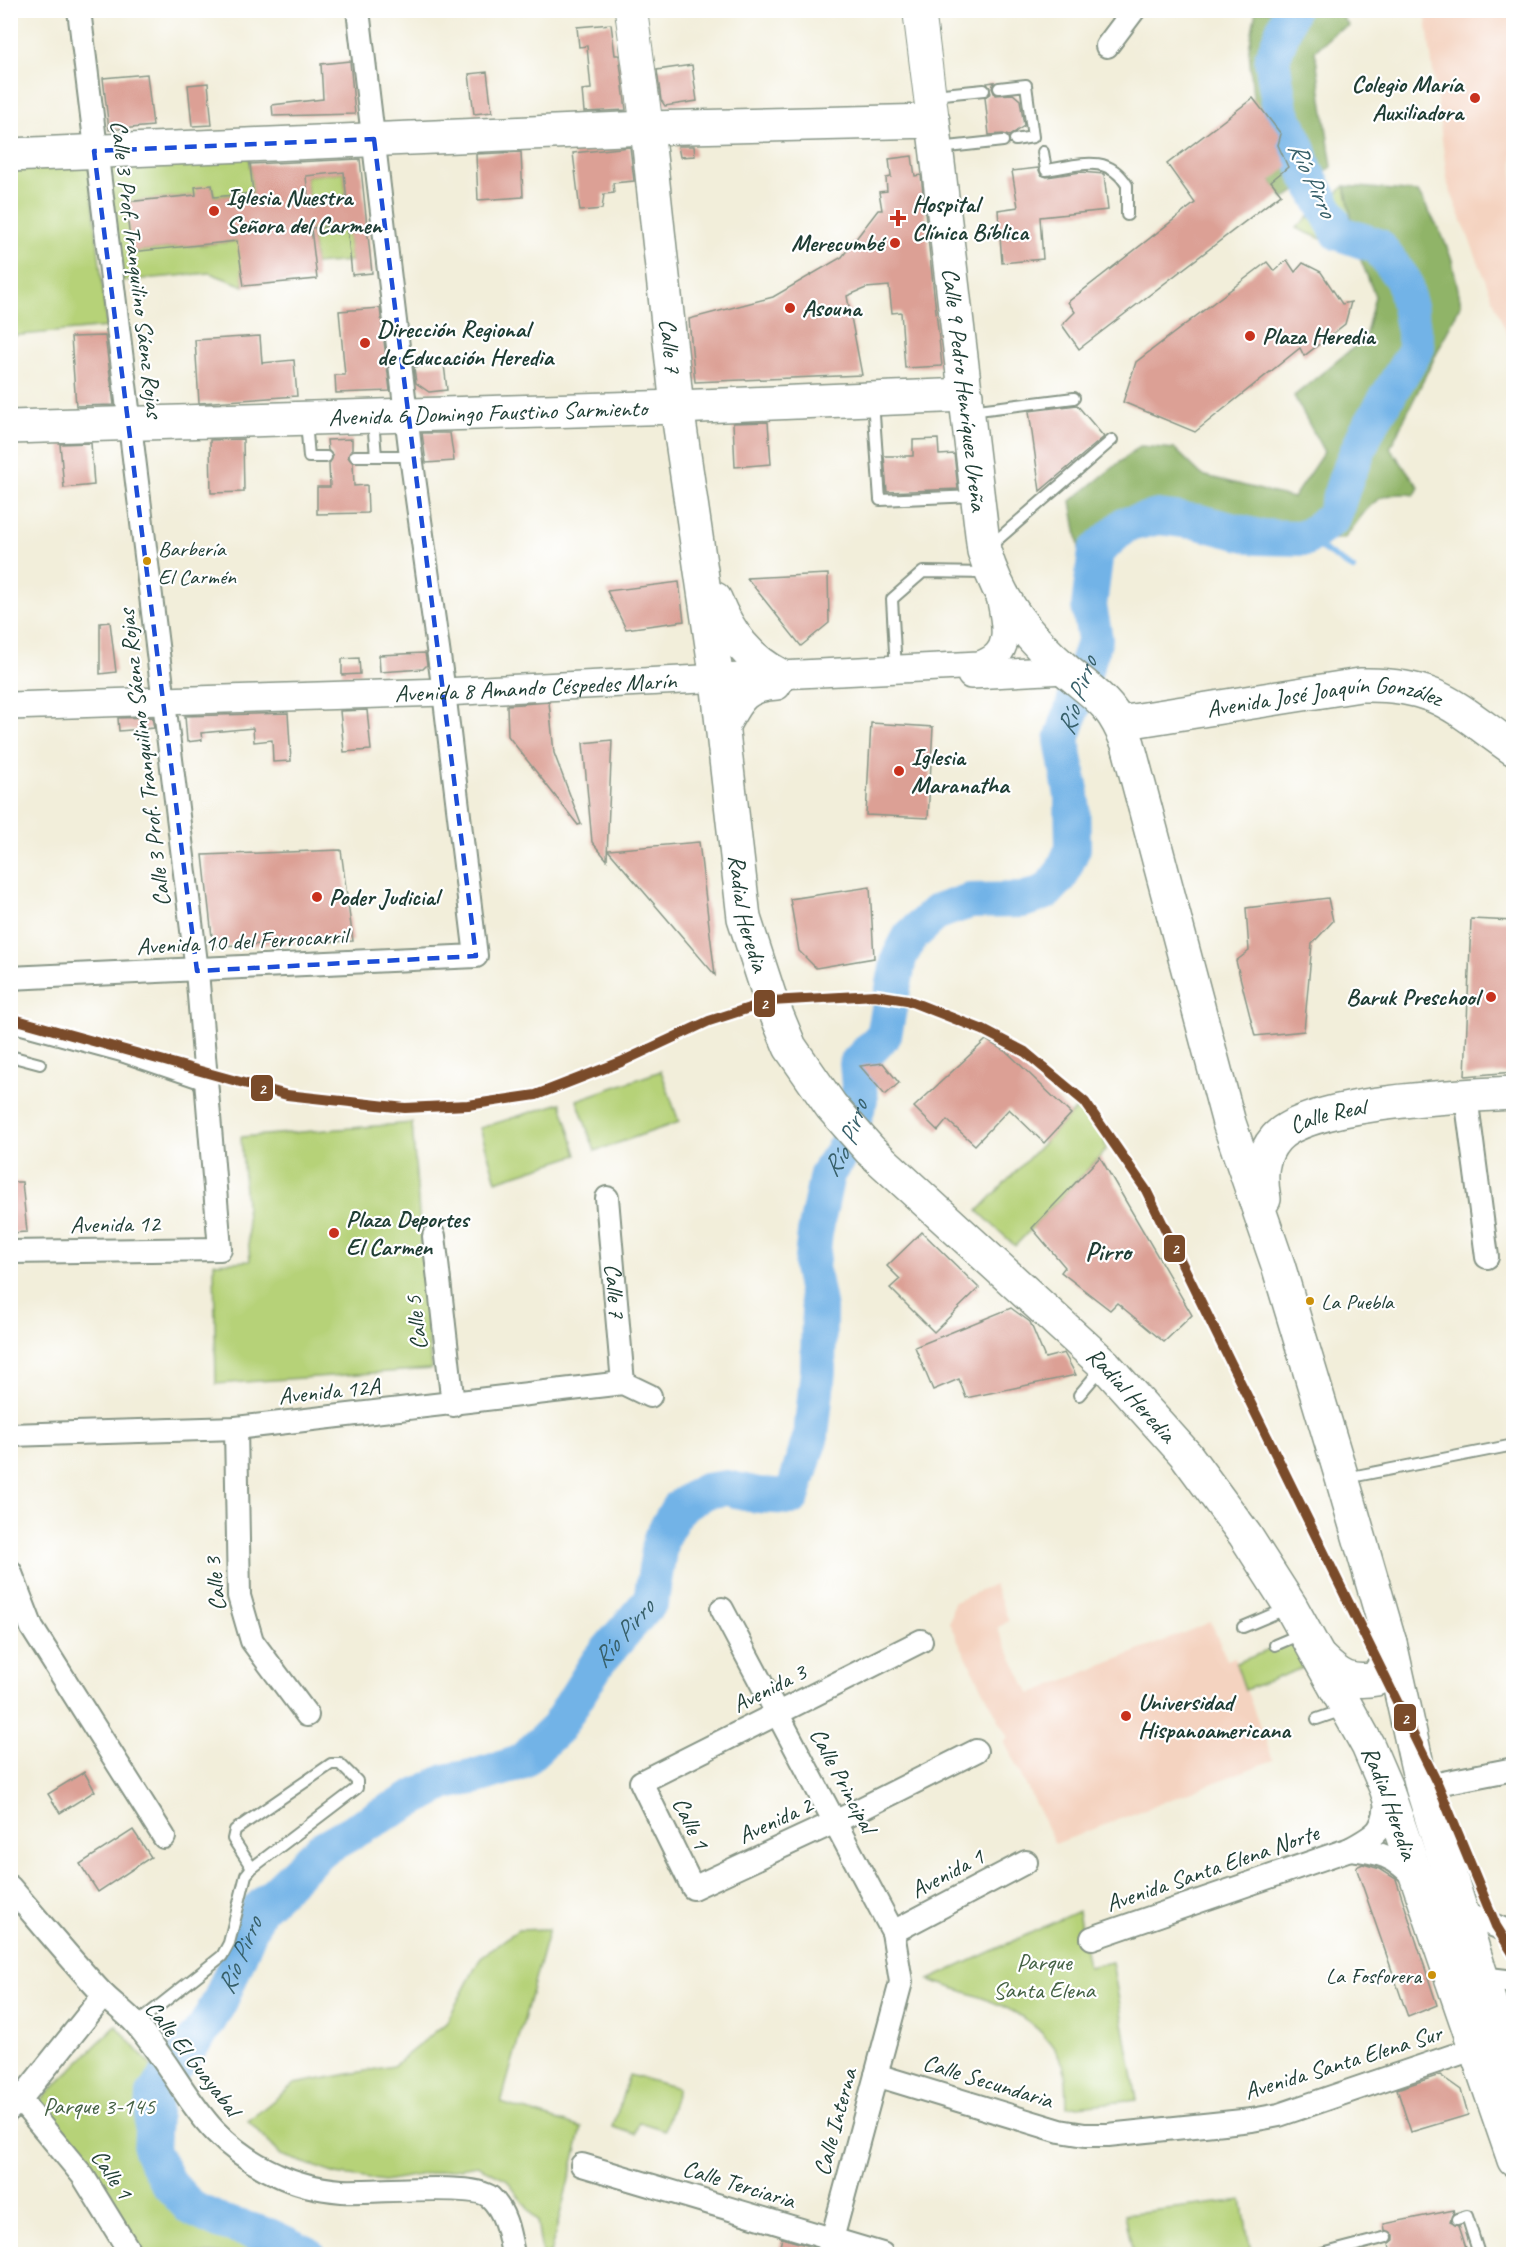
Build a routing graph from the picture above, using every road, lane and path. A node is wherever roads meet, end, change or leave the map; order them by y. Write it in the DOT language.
graph roads {
  1 [pos="79,10"];
  2 [pos="358,10"];
  3 [pos="632,10"];
  4 [pos="919,10"];
  5 [pos="1134,10"];
  6 [pos="1107,46"];
  7 [pos="999,88"];
  8 [pos="984,90"];
  9 [pos="933,122"];
  10 [pos="647,128"];
  11 [pos="374,139"];
  12 [pos="1015,140"];
  13 [pos="1002,141"];
  14 [pos="94,151"];
  15 [pos="1043,152"];
  16 [pos="10,155"];
  17 [pos="1127,215"];
  18 [pos="873,398"];
  19 [pos="1074,398"];
  20 [pos="967,403"];
  21 [pos="677,407"];
  22 [pos="407,415"];
  23 [pos="372,416"];
  24 [pos="306,418"];
  25 [pos="130,423"];
  26 [pos="10,427"];
  27 [pos="1112,440"];
  28 [pos="355,456"];
  29 [pos="376,456"];
  30 [pos="411,456"];
  31 [pos="326,457"];
  32 [pos="978,495"];
  33 [pos="702,564"];
  34 [pos="992,573"];
  35 [pos="896,670"];
  36 [pos="1068,672"];
  37 [pos="781,676"];
  38 [pos="717,681"];
  39 [pos="444,692"];
  40 [pos="165,702"];
  41 [pos="10,706"];
  42 [pos="1112,712"];
  43 [pos="723,731"];
  44 [pos="1514,749"];
  45 [pos="197,971"];
  46 [pos="10,978"];
  47 [pos="10,1026"];
  48 [pos="10,1056"];
  49 [pos="40,1064"];
  50 [pos="206,1085"];
  51 [pos="1514,1093"];
  52 [pos="1466,1096"];
  53 [pos="607,1198"];
  54 [pos="434,1236"];
  55 [pos="220,1250"];
  56 [pos="10,1252"];
  57 [pos="1487,1257"];
  58 [pos="1278,1265"];
  59 [pos="1105,1365"];
  60 [pos="623,1383"];
  61 [pos="1079,1395"];
  62 [pos="650,1396"];
  63 [pos="453,1405"];
  64 [pos="236,1428"];
  65 [pos="10,1435"];
  66 [pos="1514,1445"];
  67 [pos="1342,1478"];
  68 [pos="10,1571"];
  69 [pos="722,1609"];
  70 [pos="1243,1627"];
  71 [pos="1296,1634"];
  72 [pos="921,1641"];
  73 [pos="1390,1643"];
  74 [pos="778,1714"];
  75 [pos="307,1715"];
  76 [pos="976,1751"];
  77 [pos="1514,1769"];
  78 [pos="641,1782"];
  79 [pos="1422,1787"];
  80 [pos="1386,1788"];
  81 [pos="835,1822"];
  82 [pos="164,1838"];
  83 [pos="1350,1849"];
  84 [pos="1026,1862"];
  85 [pos="252,1868"];
  86 [pos="10,1887"];
  87 [pos="693,1888"];
  88 [pos="1424,1898"];
  89 [pos="1461,1912"];
  90 [pos="893,1932"];
  91 [pos="1092,1938"];
  92 [pos="1514,1942"];
  93 [pos="1481,1978"];
  94 [pos="1514,1982"];
  95 [pos="104,1995"];
  96 [pos="136,2024"];
  97 [pos="885,2037"];
  98 [pos="1473,2049"];
  99 [pos="876,2075"];
  100 [pos="1512,2079"];
  101 [pos="15,2105"];
  102 [pos="1085,2135"];
  103 [pos="1514,2160"];
  104 [pos="582,2165"];
  105 [pos="1457,2219"];
  106 [pos="1387,2237"];
  107 [pos="830,2247"];
  108 [pos="131,2254"];
  109 [pos="513,2254"];
  110 [pos="882,2254"];
  111 [pos="1322,2254"];
  112 [pos="1479,2254"];
  1 -- 14 [label="street, Calle 3 Prof. Tranquilino Sáenz Rojas"];
  2 -- 11 [label="street"];
  3 -- 10 [label="main road, Calle 7"];
  4 -- 9 [label="main road, Calle 9 Pedro Henríquez Ureña"];
  5 -- 6 [label="street"];
  7 -- 12 [label="lane"];
  8 -- 9 [label="lane"];
  9 -- 10 [label="main road"];
  9 -- 13 [label="lane"];
  9 -- 20 [label="main road, Calle 9 Pedro Henríquez Ureña"];
  10 -- 11 [label="main road"];
  10 -- 21 [label="main road, Calle 7"];
  11 -- 14 [label="main road"];
  11 -- 22 [label="street"];
  14 -- 16 [label="main road"];
  14 -- 25 [label="street, Calle 3 Prof. Tranquilino Sáenz Rojas"];
  15 -- 17 [label="lane"];
  18 -- 20 [label="main road, Avenida 6 Domingo Faustino Sarmiento"];
  18 -- 21 [label="main road, Avenida 6 Domingo Faustino Sarmiento"];
  18 -- 32 [label="lane"];
  19 -- 20 [label="lane"];
  20 -- 32 [label="main road, Calle 9 Pedro Henríquez Ureña"];
  21 -- 22 [label="main road, Avenida 6 Domingo Faustino Sarmiento"];
  21 -- 33 [label="main road, Calle 7"];
  22 -- 23 [label="main road, Avenida 6 Domingo Faustino Sarmiento"];
  22 -- 30 [label="street"];
  23 -- 24 [label="main road, Avenida 6 Domingo Faustino Sarmiento"];
  23 -- 29 [label="lane"];
  24 -- 25 [label="main road, Avenida 6 Domingo Faustino Sarmiento"];
  24 -- 31 [label="lane"];
  25 -- 26 [label="main road, Avenida 6 Domingo Faustino Sarmiento"];
  25 -- 40 [label="street, Calle 3 Prof. Tranquilino Sáenz Rojas"];
  27 -- 34 [label="lane"];
  28 -- 29 [label="lane"];
  29 -- 30 [label="lane"];
  30 -- 39 [label="street"];
  32 -- 34 [label="main road, Calle 9 Pedro Henríquez Ureña"];
  33 -- 37 [label="main road"];
  33 -- 38 [label="main road, Calle 7"];
  34 -- 35 [label="lane"];
  34 -- 35 [label="street, Avenida 8 Amando Céspedes Marín"];
  34 -- 36 [label="main road, Calle 9 Pedro Henríquez Ureña"];
  35 -- 37 [label="street, Avenida 8 Amando Céspedes Marín"];
  36 -- 42 [label="main road"];
  36 -- 43 [label="street"];
  37 -- 38 [label="street, Avenida 8 Amando Céspedes Marín"];
  38 -- 39 [label="street, Avenida 8 Amando Céspedes Marín"];
  38 -- 43 [label="main road, Radial Heredia"];
  39 -- 40 [label="street, Avenida 8 Amando Céspedes Marín"];
  39 -- 45 [label="street, Avenida 10 del Ferrocarril"];
  40 -- 41 [label="street, Avenida 8 Amando Céspedes Marín"];
  40 -- 45 [label="street, Calle 3 Prof. Tranquilino Sáenz Rojas"];
  42 -- 44 [label="main road, Avenida José Joaquín González"];
  42 -- 58 [label="main road, Radial Heredia"];
  43 -- 59 [label="main road, Radial Heredia"];
  45 -- 46 [label="street, Avenida 10 del Ferrocarril"];
  45 -- 50 [label="street, Calle 3 Prof. Tranquilino Sáenz Rojas"];
  47 -- 50 [label="lane"];
  48 -- 49 [label="lane"];
  50 -- 55 [label="street, Calle 3 Prof. Tranquilino Sáenz Rojas"];
  51 -- 52 [label="main road, Calle Real"];
  52 -- 57 [label="street"];
  52 -- 58 [label="main road, Calle Real"];
  53 -- 60 [label="street, Calle 7"];
  54 -- 63 [label="street, Calle 5"];
  55 -- 56 [label="street, Avenida 12"];
  58 -- 67 [label="main road, Radial Heredia"];
  59 -- 61 [label="lane"];
  59 -- 71 [label="main road, Radial Heredia"];
  60 -- 62 [label="street"];
  60 -- 63 [label="street, Avenida 12A"];
  63 -- 64 [label="street, Avenida 12A"];
  64 -- 65 [label="street, Avenida 12A"];
  64 -- 75 [label="street, Calle 3"];
  66 -- 67 [label="lane"];
  67 -- 73 [label="main road, Radial Heredia"];
  68 -- 82 [label="street"];
  69 -- 74 [label="street, Calle Principal"];
  70 -- 71 [label="lane"];
  71 -- 73 [label="main road"];
  71 -- 80 [label="main road, Radial Heredia"];
  72 -- 74 [label="street, Avenida 3"];
  73 -- 79 [label="main road, Radial Heredia"];
  74 -- 78 [label="street, Avenida 3"];
  74 -- 81 [label="street, Calle Principal"];
  76 -- 81 [label="street, Avenida 2"];
  77 -- 79 [label="street"];
  78 -- 87 [label="street, Calle 1"];
  79 -- 89 [label="main road, Radial Heredia"];
  80 -- 83 [label="street, Avenida Santa Elena Norte"];
  80 -- 88 [label="main road, Radial Heredia"];
  80 -- 93 [label="main road"];
  81 -- 87 [label="street, Avenida 2"];
  81 -- 90 [label="street, Calle Principal"];
  83 -- 88 [label="street, Avenida Santa Elena Norte"];
  83 -- 91 [label="street, Avenida Santa Elena Norte"];
  84 -- 90 [label="street, Avenida 1"];
  85 -- 85 [label="lane"];
  85 -- 96 [label="lane"];
  86 -- 95 [label="street, Calle El Guayabal"];
  88 -- 98 [label="main road, Radial Heredia"];
  89 -- 92 [label="street"];
  89 -- 93 [label="main road, Radial Heredia"];
  90 -- 97 [label="street, Calle Principal"];
  93 -- 94 [label="street"];
  93 -- 98 [label="main road"];
  93 -- 100 [label="main road, Radial Heredia"];
  95 -- 96 [label="street, Calle El Guayabal"];
  95 -- 101 [label="street"];
  96 -- 109 [label="street, Calle El Guayabal"];
  97 -- 99 [label="street, Calle Interna"];
  98 -- 102 [label="street, Avenida Santa Elena Sur"];
  98 -- 103 [label="main road, Radial Heredia"];
  99 -- 102 [label="street, Calle Secundaria"];
  99 -- 107 [label="street, Calle Interna"];
  101 -- 108 [label="street, Calle 1"];
  104 -- 107 [label="street, Calle Terciaria"];
  105 -- 112 [label="lane"];
  106 -- 111 [label="lane"];
  107 -- 110 [label="street, Calle Terciaria"];
}
